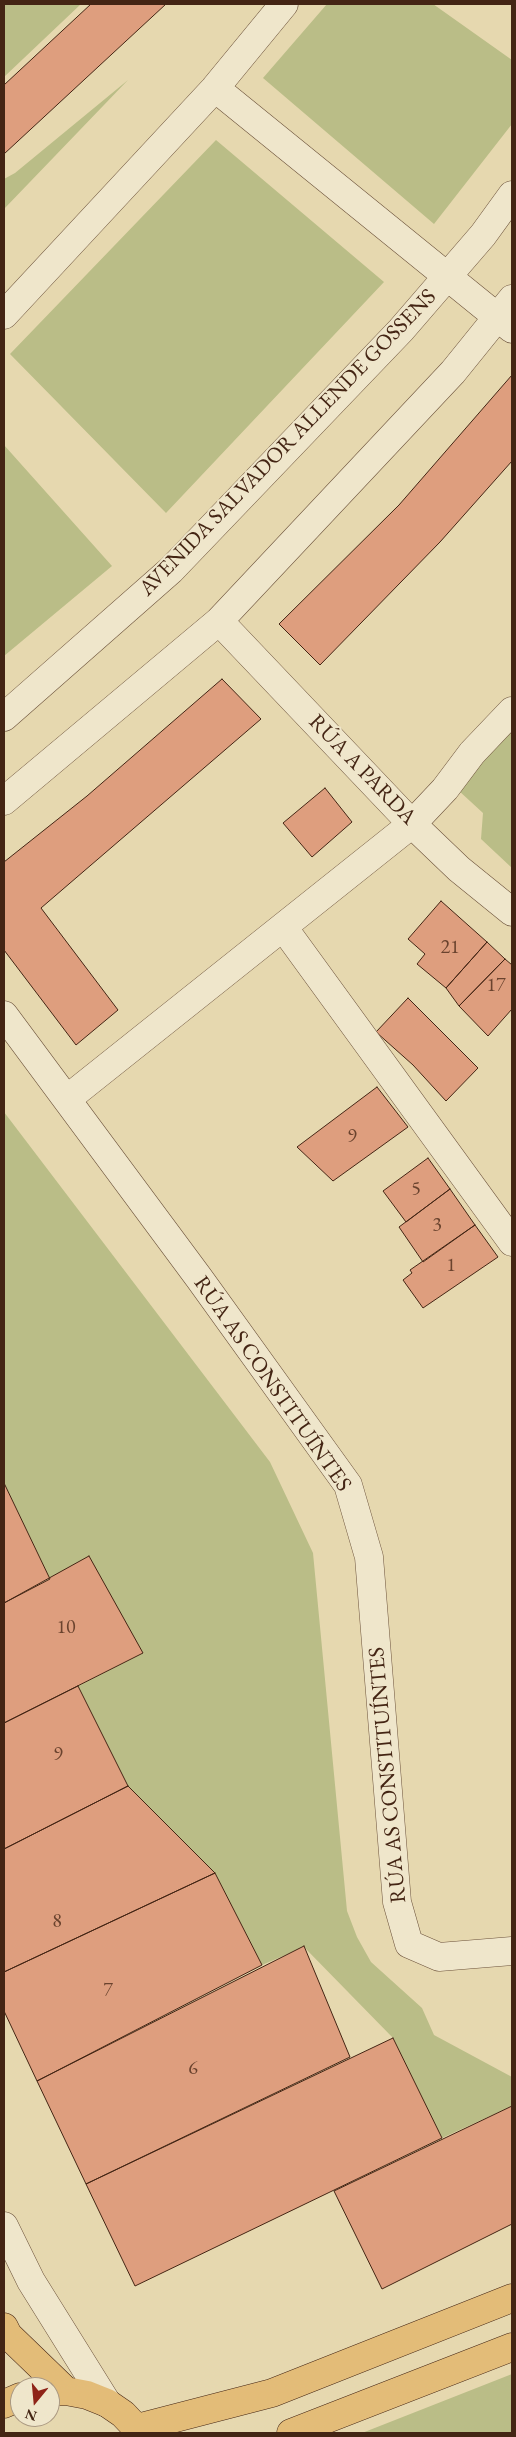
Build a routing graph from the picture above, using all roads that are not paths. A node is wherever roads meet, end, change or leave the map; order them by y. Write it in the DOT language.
graph roads {
  1 [pos="284,4"];
  2 [pos="215,88"];
  3 [pos="512,195"];
  4 [pos="446,277"];
  5 [pos="4,315"];
  6 [pos="508,316"];
  7 [pos="219,620"];
  8 [pos="512,711"];
  9 [pos="4,717"];
  10 [pos="4,801"];
  11 [pos="412,824"];
  12 [pos="512,912"];
  13 [pos="283,927"];
  14 [pos="4,1015"];
  15 [pos="68,1100"];
  16 [pos="512,1242"];
  17 [pos="512,1951"];
  18 [pos="4,2226"];
  19 [pos="512,2298"];
  20 [pos="4,2327"];
  21 [pos="512,2347"];
  22 [pos="46,2377"];
  23 [pos="60,2391"];
  24 [pos="107,2403"];
  25 [pos="139,2431"];
  26 [pos="291,2433"];
  1 -- 2 [label="street"];
  2 -- 4 [label="street"];
  2 -- 5 [label="street"];
  3 -- 4 [label="street, AVENIDA SALVADOR ALLENDE GOSSENS"];
  4 -- 6 [label="street"];
  4 -- 9 [label="street, AVENIDA SALVADOR ALLENDE GOSSENS"];
  6 -- 7 [label="street"];
  7 -- 10 [label="street"];
  7 -- 11 [label="street, RÚA A PARDA"];
  8 -- 11 [label="street"];
  11 -- 12 [label="street, RÚA A PARDA"];
  11 -- 13 [label="street"];
  13 -- 15 [label="street"];
  13 -- 16 [label="street"];
  14 -- 15 [label="street, RÚA AS CONSTITUÍNTES"];
  15 -- 17 [label="street, RÚA AS CONSTITUÍNTES"];
  18 -- 24 [label="street"];
  19 -- 25 [label="highway"];
  20 -- 22 [label="highway"];
  21 -- 26 [label="highway"];
  23 -- 24 [label="highway"];
  24 -- 25 [label="highway"];
}
